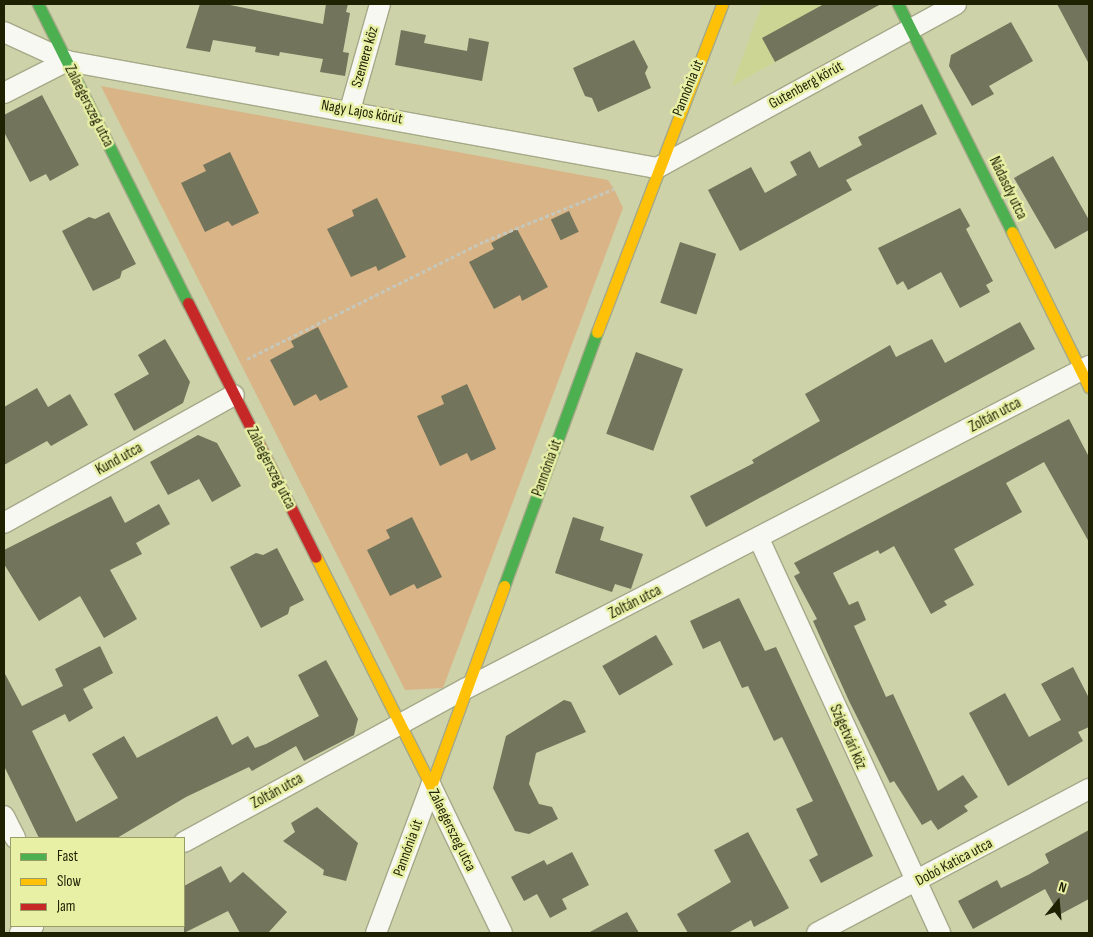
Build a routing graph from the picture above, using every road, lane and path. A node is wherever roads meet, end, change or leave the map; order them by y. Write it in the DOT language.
graph roads {
  1 [pos="38,4"];
  2 [pos="380,4"];
  3 [pos="722,4"];
  4 [pos="898,4"];
  5 [pos="956,4"];
  6 [pos="910,28"];
  7 [pos="4,32"];
  8 [pos="67,61"];
  9 [pos="4,93"];
  10 [pos="350,110"];
  11 [pos="657,168"];
  12 [pos="614,189"];
  13 [pos="247,359"];
  14 [pos="1086,374"];
  15 [pos="234,395"];
  16 [pos="4,523"];
  17 [pos="759,539"];
  18 [pos="465,689"];
  19 [pos="399,724"];
  20 [pos="431,786"];
  21 [pos="1089,790"];
  22 [pos="4,816"];
  23 [pos="14,837"];
  24 [pos="185,841"];
  25 [pos="915,883"];
  26 [pos="31,927"];
  27 [pos="20,933"];
  28 [pos="376,933"];
  29 [pos="502,933"];
  30 [pos="817,933"];
  31 [pos="940,933"];
  1 -- 8 [label="street, Zalaegerszeg utca"];
  2 -- 10 [label="street, Szemere köz"];
  3 -- 11 [label="street, Pannónia út"];
  4 -- 6 [label="street, Nádasdy utca"];
  5 -- 6 [label="street, Gutenberg körút"];
  6 -- 11 [label="street, Gutenberg körút"];
  6 -- 14 [label="street, Nádasdy utca"];
  7 -- 8 [label="street, Nagy Lajos körút"];
  8 -- 9 [label="street"];
  8 -- 10 [label="street, Nagy Lajos körút"];
  8 -- 15 [label="street, Zalaegerszeg utca"];
  10 -- 11 [label="street, Nagy Lajos körút"];
  11 -- 18 [label="street, Pannónia út"];
  12 -- 13 [label="path"];
  14 -- 17 [label="street, Zoltán utca"];
  15 -- 16 [label="street, Kund utca"];
  15 -- 19 [label="street, Zalaegerszeg utca"];
  17 -- 18 [label="street, Zoltán utca"];
  17 -- 25 [label="street, Szigetvári köz"];
  18 -- 19 [label="street, Zoltán utca"];
  18 -- 20 [label="street, Pannónia út"];
  19 -- 20 [label="street, Zalaegerszeg utca"];
  19 -- 24 [label="street, Zoltán utca"];
  20 -- 28 [label="street, Pannónia út"];
  20 -- 29 [label="street, Zalaegerszeg utca"];
  21 -- 25 [label="street, Dobó Katica utca"];
  22 -- 23 [label="street"];
  25 -- 30 [label="street, Dobó Katica utca"];
  25 -- 31 [label="street, Szigetvári köz"];
  26 -- 27 [label="street"];
}
